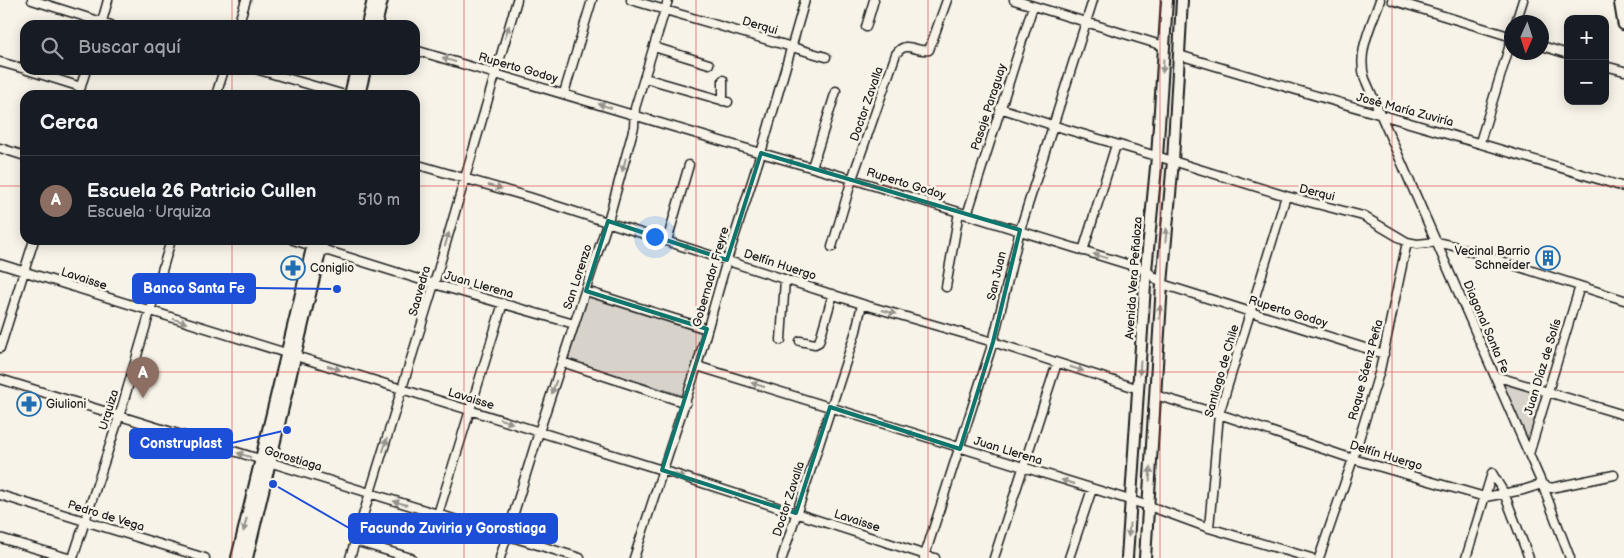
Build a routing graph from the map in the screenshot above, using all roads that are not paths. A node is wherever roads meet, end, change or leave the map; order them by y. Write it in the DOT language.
graph roads {
  1 [pos="32,0"];
  2 [pos="108,0"];
  3 [pos="246,0"];
  4 [pos="373,0"];
  5 [pos="382,0"];
  6 [pos="517,0"];
  7 [pos="592,0"];
  8 [pos="631,0"];
  9 [pos="668,0"];
  10 [pos="805,0"];
  11 [pos="874,0"];
  12 [pos="947,0"];
  13 [pos="1014,0"];
  14 [pos="1093,0"];
  15 [pos="1167,0"];
  16 [pos="1182,0"];
  17 [pos="1380,0"];
  18 [pos="1392,0"];
  19 [pos="1523,0"];
  20 [pos="1620,0"];
  21 [pos="1033,6"];
  22 [pos="664,10"];
  23 [pos="1518,15"];
  24 [pos="90,20"];
  25 [pos="102,20"];
  26 [pos="240,20"];
  27 [pos="368,20"];
  28 [pos="377,20"];
  29 [pos="1084,23"];
  30 [pos="1624,24"];
  31 [pos="866,28"];
  32 [pos="1504,35"];
  33 [pos="1164,46"];
  34 [pos="654,47"];
  35 [pos="792,47"];
  36 [pos="1549,48"];
  37 [pos="420,52"];
  38 [pos="1564,53"];
  39 [pos="1180,55"];
  40 [pos="826,58"];
  41 [pos="1505,60"];
  42 [pos="0,62"];
  43 [pos="709,64"];
  44 [pos="1609,67"];
  45 [pos="20,68"];
  46 [pos="1624,71"];
  47 [pos="495,74"];
  48 [pos="39,75"];
  49 [pos="85,75"];
  50 [pos="222,75"];
  51 [pos="276,75"];
  52 [pos="355,75"];
  53 [pos="365,75"];
  54 [pos="645,78"];
  55 [pos="722,80"];
  56 [pos="77,90"];
  57 [pos="80,90"];
  58 [pos="218,90"];
  59 [pos="328,90"];
  60 [pos="351,90"];
  61 [pos="361,90"];
  62 [pos="836,92"];
  63 [pos="564,93"];
  64 [pos="1000,108"];
  65 [pos="1381,114"];
  66 [pos="635,115"];
  67 [pos="1052,125"];
  68 [pos="1480,142"];
  69 [pos="1116,145"];
  70 [pos="0,148"];
  71 [pos="761,153"];
  72 [pos="20,154"];
  73 [pos="1157,157"];
  74 [pos="1173,161"];
  75 [pos="420,165"];
  76 [pos="689,165"];
  77 [pos="812,168"];
  78 [pos="464,178"];
  79 [pos="852,179"];
  80 [pos="1624,187"];
  81 [pos="1286,196"];
  82 [pos="959,212"];
  83 [pos="967,215"];
  84 [pos="608,221"];
  85 [pos="1020,230"];
  86 [pos="667,241"];
  87 [pos="1407,242"];
  88 [pos="1437,242"];
  89 [pos="32,245"];
  90 [pos="170,245"];
  91 [pos="318,245"];
  92 [pos="321,245"];
  93 [pos="832,247"];
  94 [pos="1083,251"];
  95 [pos="727,260"];
  96 [pos="0,264"];
  97 [pos="1146,270"];
  98 [pos="24,272"];
  99 [pos="785,279"];
  100 [pos="434,284"];
  101 [pos="1162,284"];
  102 [pos="1580,286"];
  103 [pos="946,287"];
  104 [pos="586,291"];
  105 [pos="833,294"];
  106 [pos="1624,300"];
  107 [pos="503,303"];
  108 [pos="862,304"];
  109 [pos="150,312"];
  110 [pos="1250,312"];
  111 [pos="574,324"];
  112 [pos="708,329"];
  113 [pos="781,340"];
  114 [pos="800,341"];
  115 [pos="993,342"];
  116 [pos="0,348"];
  117 [pos="292,354"];
  118 [pos="1384,354"];
  119 [pos="562,362"];
  120 [pos="1057,363"];
  121 [pos="697,366"];
  122 [pos="1495,376"];
  123 [pos="0,379"];
  124 [pos="1139,388"];
  125 [pos="402,389"];
  126 [pos="1548,392"];
  127 [pos="1154,395"];
  128 [pos="686,403"];
  129 [pos="830,407"];
  130 [pos="470,410"];
  131 [pos="1219,414"];
  132 [pos="1624,415"];
  133 [pos="119,417"];
  134 [pos="539,432"];
  135 [pos="960,448"];
  136 [pos="1529,454"];
  137 [pos="1353,459"];
  138 [pos="265,462"];
  139 [pos="1023,468"];
  140 [pos="662,470"];
  141 [pos="1614,475"];
  142 [pos="1542,484"];
  143 [pos="1092,489"];
  144 [pos="1504,493"];
  145 [pos="370,494"];
  146 [pos="0,495"];
  147 [pos="1484,497"];
  148 [pos="1132,501"];
  149 [pos="1149,506"];
  150 [pos="796,513"];
  151 [pos="438,514"];
  152 [pos="85,521"];
  153 [pos="1209,528"];
  154 [pos="507,536"];
  155 [pos="0,538"];
  156 [pos="355,541"];
  157 [pos="925,556"];
  158 [pos="68,558"];
  159 [pos="73,558"];
  160 [pos="205,558"];
  161 [pos="237,558"];
  162 [pos="247,558"];
  163 [pos="350,558"];
  164 [pos="411,558"];
  165 [pos="500,558"];
  166 [pos="580,558"];
  167 [pos="634,558"];
  168 [pos="782,558"];
  169 [pos="935,558"];
  170 [pos="994,558"];
  171 [pos="1069,558"];
  172 [pos="1127,558"];
  173 [pos="1145,558"];
  174 [pos="1311,558"];
  175 [pos="1319,558"];
  176 [pos="1466,558"];
  177 [pos="1529,558"];
  178 [pos="1570,558"];
  1 -- 24 [label="street"];
  2 -- 25 [label="street"];
  3 -- 26 [label="street"];
  4 -- 27 [label="main road"];
  5 -- 28 [label="main road"];
  47 -- 6 [label="street, Saavedra, one-way"];
  7 -- 63 [label="street"];
  8 -- 22 [label="street, Derqui"];
  9 -- 22 [label="street, San Lorenzo"];
  10 -- 35 [label="street, Gobernador Freyre"];
  11 -- 31 [label="street"];
  12 -- 79 [label="street, Doctor Zavalla"];
  13 -- 21 [label="street"];
  14 -- 29 [label="street, San Juan"];
  15 -- 33 [label="main road, Avenida Vera Peñaloza"];
  16 -- 39 [label="main road"];
  17 -- 65 [label="street, Diagonal Santa Fe"];
  18 -- 32 [label="street"];
  19 -- 23 [label="street"];
  20 -- 30 [label="main road"];
  21 -- 29 [label="street"];
  21 -- 64 [label="street, Pasaje Paraguay"];
  22 -- 34 [label="street, San Lorenzo"];
  22 -- 35 [label="street, Derqui"];
  29 -- 33 [label="street"];
  29 -- 67 [label="street, San Juan"];
  33 -- 73 [label="main road, Avenida Vera Peñaloza, one-way"];
  34 -- 43 [label="street"];
  34 -- 54 [label="street, San Lorenzo"];
  35 -- 40 [label="street, Derqui"];
  35 -- 71 [label="street, Gobernador Freyre"];
  36 -- 38 [label="street"];
  47 -- 37 [label="street, Ruperto Godoy, one-way"];
  39 -- 65 [label="street, José María Zuviría"];
  39 -- 74 [label="main road"];
  41 -- 68 [label="street"];
  42 -- 45 [label="street"];
  44 -- 46 [label="street"];
  47 -- 63 [label="street, Ruperto Godoy"];
  47 -- 78 [label="street, Saavedra"];
  48 -- 56 [label="street"];
  49 -- 57 [label="street"];
  50 -- 58 [label="street"];
  51 -- 59 [label="street"];
  52 -- 60 [label="main road"];
  53 -- 61 [label="main road"];
  54 -- 55 [label="street"];
  54 -- 66 [label="street, San Lorenzo"];
  62 -- 77 [label="street"];
  66 -- 63 [label="street, Ruperto Godoy, one-way"];
  64 -- 67 [label="street, Derqui"];
  64 -- 83 [label="street, Pasaje Paraguay"];
  65 -- 68 [label="street, José María Zuviría"];
  65 -- 88 [label="street, Diagonal Santa Fe"];
  66 -- 71 [label="street, Ruperto Godoy"];
  66 -- 84 [label="street, San Lorenzo, one-way"];
  67 -- 69 [label="street, Derqui"];
  67 -- 85 [label="street, San Juan"];
  68 -- 80 [label="street, José María Zuviría"];
  69 -- 73 [label="street, Derqui"];
  69 -- 94 [label="street"];
  70 -- 72 [label="street"];
  77 -- 71 [label="street, Ruperto Godoy, one-way"];
  71 -- 95 [label="street, Gobernador Freyre"];
  73 -- 74 [label="street, Derqui"];
  73 -- 97 [label="main road, Avenida Vera Peñaloza"];
  74 -- 81 [label="street, Derqui"];
  101 -- 74 [label="main road, one-way"];
  75 -- 78 [label="street, Delfín Huergo"];
  76 -- 86 [label="street"];
  77 -- 79 [label="street, Ruperto Godoy"];
  78 -- 84 [label="street, Delfín Huergo, one-way"];
  100 -- 78 [label="street, Saavedra, one-way"];
  79 -- 82 [label="street, Ruperto Godoy"];
  79 -- 93 [label="street, Doctor Zavalla"];
  81 -- 87 [label="street, Derqui"];
  81 -- 110 [label="street, Santiago de Chile"];
  82 -- 83 [label="street, Ruperto Godoy"];
  82 -- 103 [label="street"];
  83 -- 85 [label="street, Ruperto Godoy"];
  84 -- 86 [label="street, Delfín Huergo"];
  84 -- 104 [label="street, San Lorenzo"];
  85 -- 94 [label="street, Ruperto Godoy"];
  85 -- 115 [label="street, San Juan"];
  86 -- 95 [label="street, Delfín Huergo, one-way"];
  87 -- 88 [label="street, Derqui"];
  87 -- 118 [label="street, Roque Sáenz Peña"];
  88 -- 102 [label="street, Derqui"];
  88 -- 122 [label="street, Diagonal Santa Fe"];
  89 -- 98 [label="street"];
  90 -- 109 [label="street, Urquiza"];
  91 -- 117 [label="main road"];
  92 -- 100 [label="street, Juan Llerena"];
  97 -- 94 [label="street, Ruperto Godoy, one-way"];
  95 -- 99 [label="street, Delfín Huergo"];
  95 -- 112 [label="street, Gobernador Freyre"];
  96 -- 98 [label="street, Lavaisse"];
  97 -- 101 [label="street, Ruperto Godoy"];
  97 -- 124 [label="main road, Avenida Vera Peñaloza, one-way"];
  98 -- 109 [label="street, Lavaisse"];
  98 -- 116 [label="street"];
  99 -- 105 [label="street, Delfín Huergo"];
  99 -- 113 [label="street"];
  100 -- 107 [label="street, Juan Llerena"];
  100 -- 125 [label="street, Saavedra"];
  101 -- 110 [label="street, Ruperto Godoy"];
  127 -- 101 [label="main road, one-way"];
  102 -- 106 [label="street, Derqui"];
  102 -- 126 [label="street, Juan Díaz de Solís"];
  104 -- 111 [label="street, San Lorenzo"];
  104 -- 112 [label="street"];
  105 -- 108 [label="street, Delfín Huergo"];
  105 -- 114 [label="street"];
  107 -- 111 [label="street, Juan Llerena"];
  107 -- 130 [label="street"];
  108 -- 115 [label="street, Delfín Huergo, one-way"];
  108 -- 129 [label="street, Doctor Zavalla"];
  109 -- 117 [label="street, Lavaisse, one-way"];
  109 -- 133 [label="street, Urquiza"];
  110 -- 118 [label="street, Ruperto Godoy"];
  110 -- 131 [label="street, Santiago de Chile"];
  111 -- 119 [label="street, San Lorenzo"];
  112 -- 121 [label="street, Gobernador Freyre"];
  115 -- 120 [label="street, Delfín Huergo"];
  115 -- 135 [label="street, San Juan"];
  117 -- 125 [label="street, Lavaisse, one-way"];
  117 -- 138 [label="main road"];
  118 -- 137 [label="street, Roque Sáenz Peña"];
  119 -- 128 [label="street"];
  119 -- 134 [label="street, San Lorenzo, one-way"];
  120 -- 124 [label="street, Delfín Huergo, one-way"];
  120 -- 139 [label="street"];
  121 -- 128 [label="street, Gobernador Freyre"];
  129 -- 121 [label="street, Juan Llerena, one-way"];
  122 -- 126 [label="street"];
  122 -- 136 [label="street, Diagonal Santa Fe"];
  123 -- 133 [label="street, Gorostiaga"];
  124 -- 148 [label="main road, Avenida Vera Peñaloza"];
  125 -- 130 [label="street, Lavaisse"];
  145 -- 125 [label="street, Saavedra, one-way"];
  126 -- 132 [label="street"];
  126 -- 136 [label="street, Juan Díaz de Solís"];
  127 -- 131 [label="street, Delfín Huergo"];
  149 -- 127 [label="main road, one-way"];
  128 -- 140 [label="street, Gobernador Freyre"];
  135 -- 129 [label="street, Juan Llerena, one-way"];
  129 -- 150 [label="street, Doctor Zavalla"];
  130 -- 134 [label="street, Lavaisse, one-way"];
  130 -- 151 [label="street"];
  131 -- 137 [label="street, Delfín Huergo"];
  131 -- 153 [label="street, Santiago de Chile"];
  138 -- 133 [label="street, Gorostiaga, one-way"];
  133 -- 152 [label="street, Urquiza"];
  134 -- 140 [label="street, Lavaisse"];
  134 -- 154 [label="street, San Lorenzo"];
  135 -- 139 [label="street, Juan Llerena"];
  135 -- 157 [label="street, San Juan"];
  136 -- 142 [label="street, Diagonal Santa Fe"];
  137 -- 147 [label="street, Delfín Huergo"];
  137 -- 175 [label="street, Roque Sáenz Peña"];
  138 -- 145 [label="street, Gorostiaga"];
  138 -- 161 [label="main road, one-way"];
  138 -- 162 [label="main road"];
  143 -- 139 [label="street, Juan Llerena, one-way"];
  139 -- 170 [label="street"];
  140 -- 150 [label="street, Lavaisse, one-way"];
  140 -- 167 [label="street, Gobernador Freyre"];
  141 -- 142 [label="street, Delfín Huergo"];
  142 -- 144 [label="street, Delfín Huergo"];
  142 -- 178 [label="street, Diagonal Santa Fe"];
  143 -- 148 [label="street, Juan Llerena"];
  143 -- 171 [label="street"];
  144 -- 147 [label="street, Delfín Huergo"];
  144 -- 147 [label="street"];
  144 -- 177 [label="street"];
  151 -- 145 [label="street, Gorostiaga, one-way"];
  145 -- 156 [label="street, Saavedra"];
  146 -- 152 [label="street, Pedro de Vega"];
  147 -- 176 [label="street"];
  148 -- 149 [label="street, Juan Llerena"];
  148 -- 172 [label="main road, Avenida Vera Peñaloza, one-way"];
  149 -- 153 [label="street, Juan Llerena"];
  149 -- 173 [label="main road"];
  150 -- 157 [label="street, Lavaisse"];
  150 -- 168 [label="street, Doctor Zavalla"];
  151 -- 154 [label="street, Gorostiaga"];
  152 -- 159 [label="street, Urquiza"];
  152 -- 160 [label="street, Pedro de Vega"];
  153 -- 174 [label="street, Juan Llerena"];
  154 -- 165 [label="street, San Lorenzo"];
  154 -- 166 [label="street, Gorostiaga"];
  155 -- 158 [label="street"];
  156 -- 163 [label="street, Saavedra"];
  156 -- 164 [label="street"];
  157 -- 169 [label="street, Lavaisse"];
}
